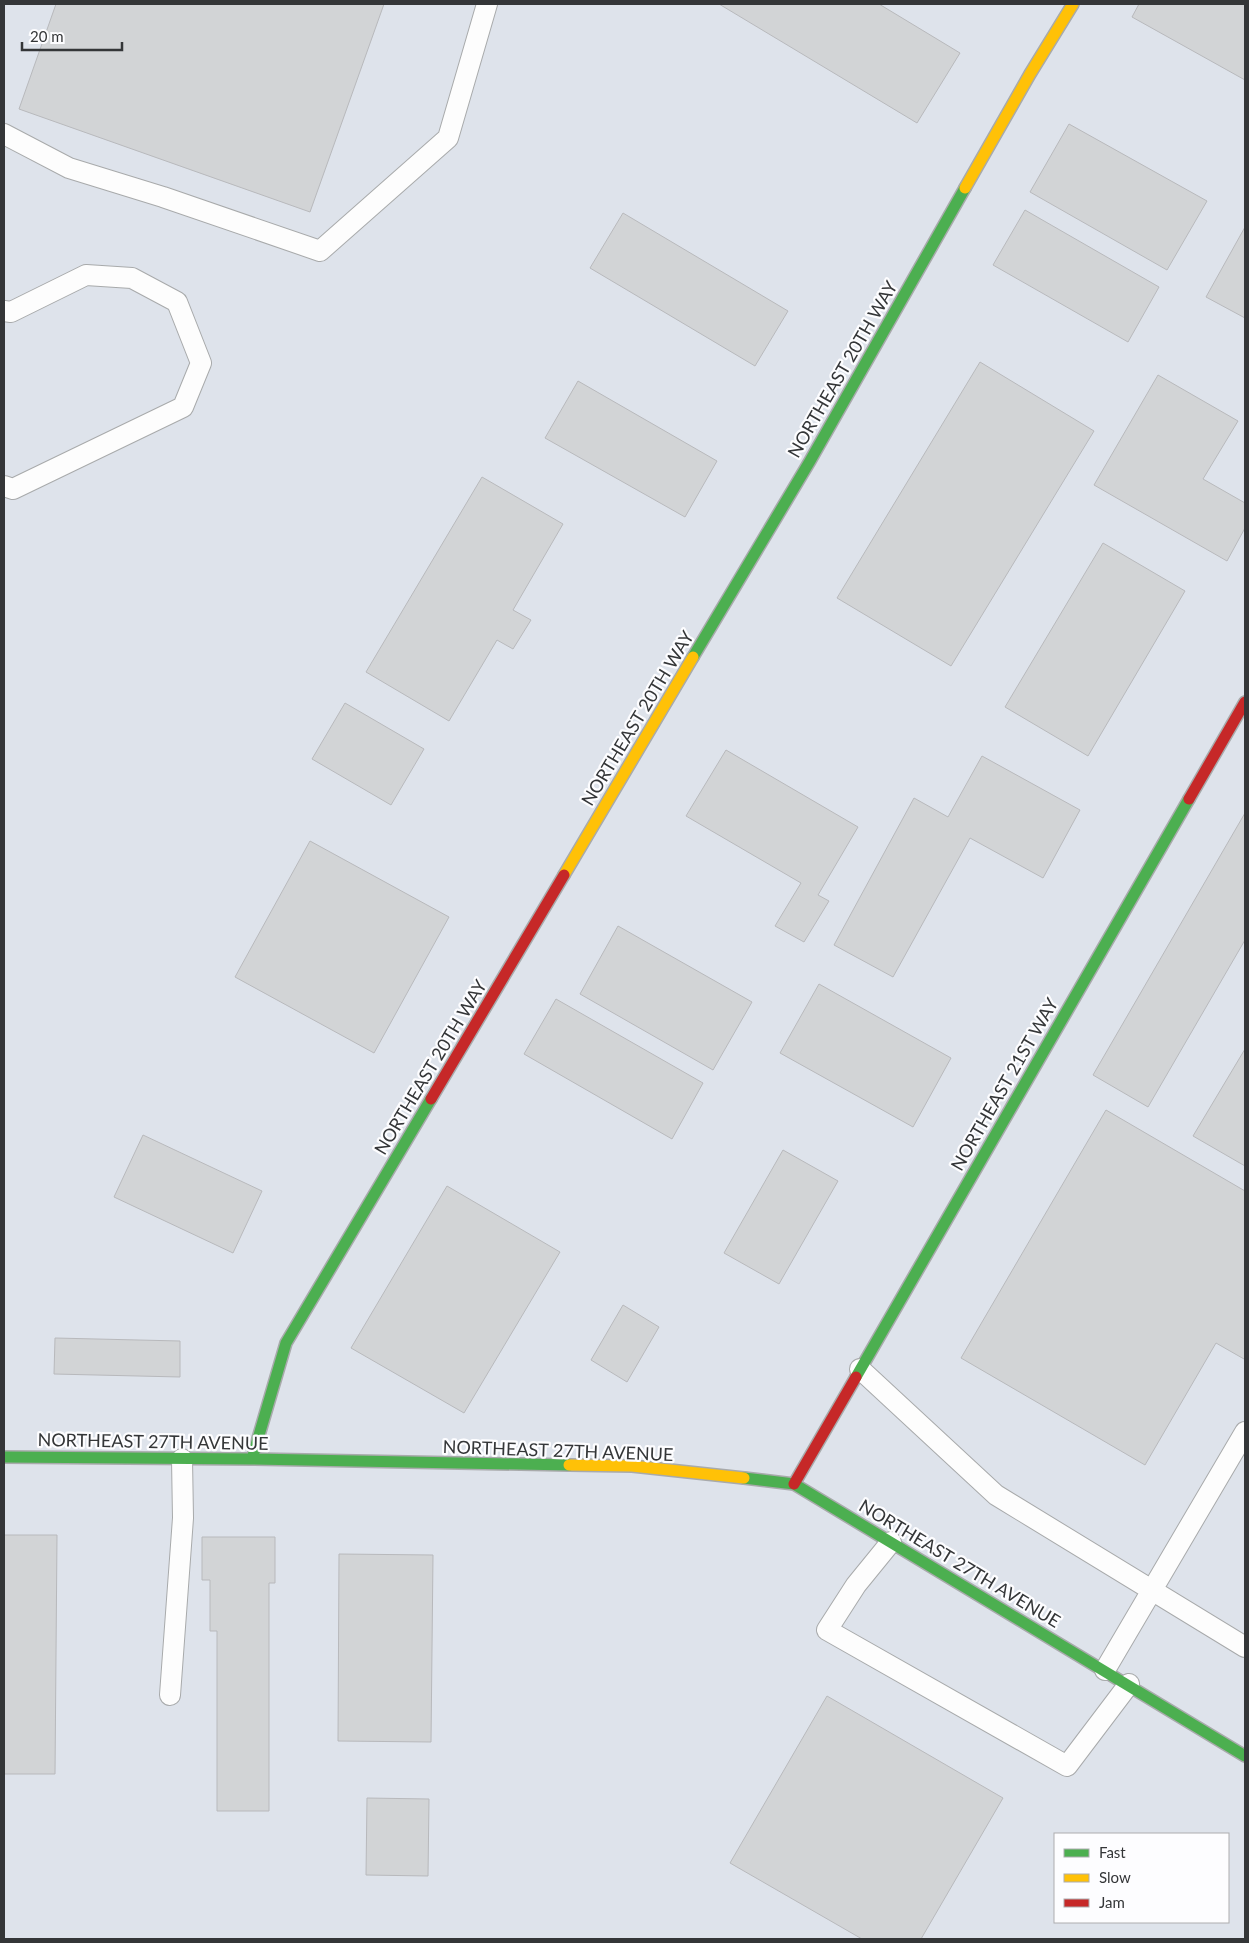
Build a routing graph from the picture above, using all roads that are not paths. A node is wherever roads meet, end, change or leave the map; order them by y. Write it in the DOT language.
graph roads {
  1 [pos="487,4"];
  2 [pos="1073,4"];
  3 [pos="4,134"];
  4 [pos="4,311"];
  5 [pos="4,486"];
  6 [pos="1245,702"];
  7 [pos="860,1369"];
  8 [pos="1245,1432"];
  9 [pos="4,1457"];
  10 [pos="182,1459"];
  11 [pos="252,1459"];
  12 [pos="794,1484"];
  13 [pos="891,1542"];
  14 [pos="1152,1590"];
  15 [pos="1245,1647"];
  16 [pos="1105,1670"];
  17 [pos="1128,1684"];
  18 [pos="170,1696"];
  19 [pos="1245,1756"];
  1 -- 3 [label="lane"];
  2 -- 11 [label="street, NORTHEAST 20TH WAY"];
  4 -- 5 [label="lane"];
  6 -- 7 [label="street, NORTHEAST 21ST WAY"];
  7 -- 12 [label="street, NORTHEAST 21ST WAY"];
  7 -- 14 [label="lane"];
  8 -- 14 [label="lane"];
  9 -- 10 [label="street, NORTHEAST 27TH AVENUE"];
  10 -- 11 [label="street, NORTHEAST 27TH AVENUE"];
  10 -- 18 [label="lane"];
  11 -- 12 [label="street, NORTHEAST 27TH AVENUE"];
  12 -- 13 [label="street, NORTHEAST 27TH AVENUE"];
  13 -- 16 [label="street, NORTHEAST 27TH AVENUE"];
  13 -- 17 [label="lane"];
  14 -- 15 [label="lane"];
  14 -- 16 [label="lane"];
  16 -- 17 [label="street, NORTHEAST 27TH AVENUE"];
  17 -- 19 [label="street, NORTHEAST 27TH AVENUE"];
}
